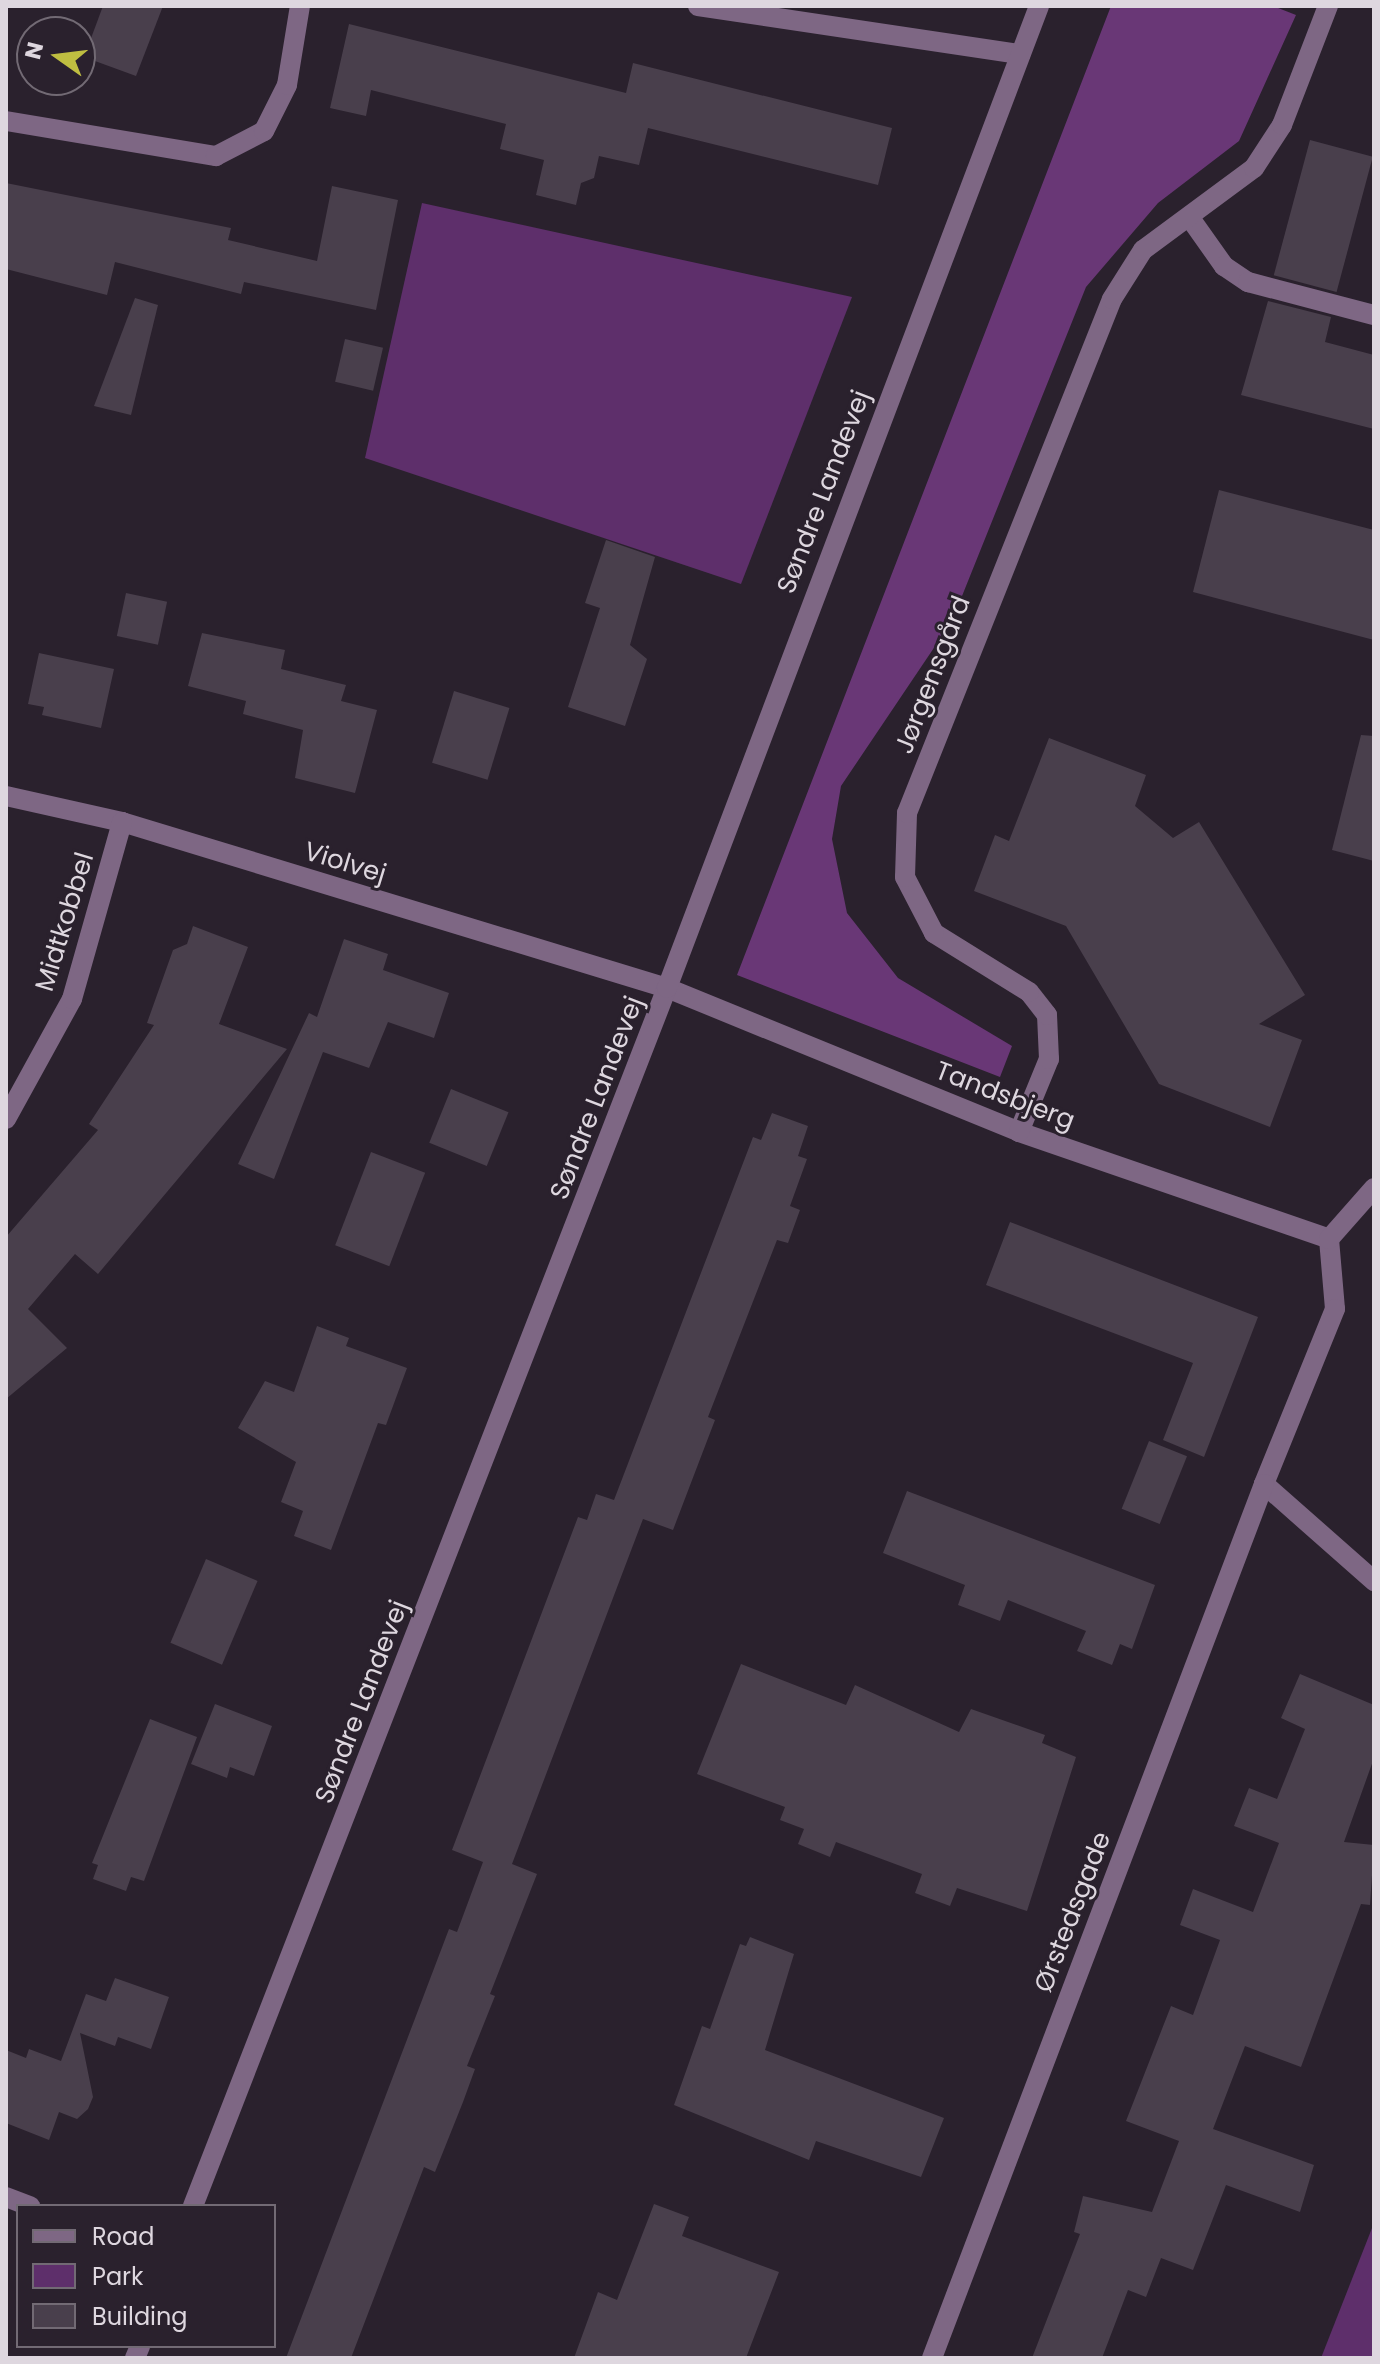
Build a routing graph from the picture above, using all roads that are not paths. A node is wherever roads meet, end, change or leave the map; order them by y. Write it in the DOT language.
graph roads {
  1 [pos="300,6"];
  2 [pos="698,6"];
  3 [pos="1039,6"];
  4 [pos="1328,6"];
  5 [pos="1020,54"];
  6 [pos="6,121"];
  7 [pos="1190,218"];
  8 [pos="1374,315"];
  9 [pos="6,796"];
  10 [pos="122,822"];
  11 [pos="667,988"];
  12 [pos="6,1119"];
  13 [pos="1019,1132"];
  14 [pos="1374,1188"];
  15 [pos="1329,1239"];
  16 [pos="1264,1484"];
  17 [pos="1374,1581"];
  18 [pos="194,2204"];
  19 [pos="932,2358"];
  1 -- 6 [label="street"];
  2 -- 5 [label="street"];
  3 -- 5 [label="street, Søndre Landevej"];
  4 -- 7 [label="street, Jørgensgård"];
  5 -- 11 [label="street, Søndre Landevej"];
  7 -- 8 [label="street"];
  7 -- 13 [label="street, Jørgensgård"];
  9 -- 10 [label="street, Violvej"];
  10 -- 11 [label="street, Violvej"];
  10 -- 12 [label="street, Midtkobbel"];
  11 -- 13 [label="street, Tandsbjerg"];
  11 -- 18 [label="street, Søndre Landevej"];
  13 -- 15 [label="street, Tandsbjerg"];
  14 -- 15 [label="street"];
  15 -- 16 [label="street"];
  16 -- 17 [label="street"];
  16 -- 19 [label="street, Ørstedsgade"];
}
